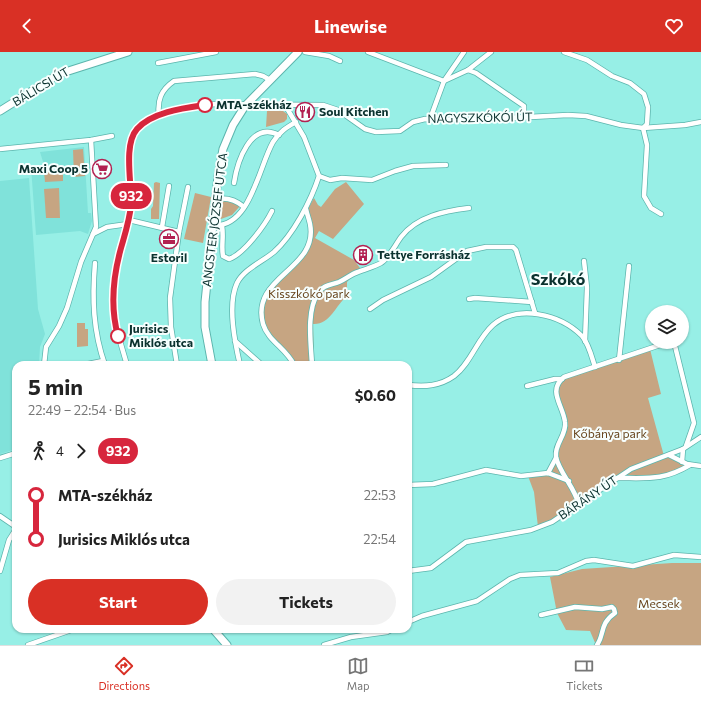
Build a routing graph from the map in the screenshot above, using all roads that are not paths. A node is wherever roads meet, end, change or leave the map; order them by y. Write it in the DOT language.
graph roads {
  1 [pos="128,52"];
  2 [pos="216,52"];
  3 [pos="298,52"];
  4 [pos="305,52"];
  5 [pos="368,52"];
  6 [pos="464,52"];
  7 [pos="491,52"];
  8 [pos="564,52"];
  9 [pos="107,55"];
  10 [pos="340,61"];
  11 [pos="158,63"];
  12 [pos="468,70"];
  13 [pos="270,80"];
  14 [pos="444,81"];
  15 [pos="285,105"];
  16 [pos="245,106"];
  17 [pos="0,111"];
  18 [pos="160,116"];
  19 [pos="524,118"];
  20 [pos="430,119"];
  21 [pos="296,122"];
  22 [pos="701,122"];
  23 [pos="643,128"];
  24 [pos="278,135"];
  25 [pos="112,136"];
  26 [pos="91,140"];
  27 [pos="0,150"];
  28 [pos="446,165"];
  29 [pos="319,176"];
  30 [pos="234,183"];
  31 [pos="169,186"];
  32 [pos="188,187"];
  33 [pos="216,199"];
  34 [pos="244,207"];
  35 [pos="469,208"];
  36 [pos="306,210"];
  37 [pos="272,211"];
  38 [pos="661,214"];
  39 [pos="128,222"];
  40 [pos="213,226"];
  41 [pos="222,226"];
  42 [pos="162,227"];
  43 [pos="179,232"];
  44 [pos="93,234"];
  45 [pos="584,261"];
  46 [pos="95,263"];
  47 [pos="628,266"];
  48 [pos="468,299"];
  49 [pos="532,302"];
  50 [pos="370,309"];
  51 [pos="535,313"];
  52 [pos="235,341"];
  53 [pos="585,341"];
  54 [pos="650,349"];
  55 [pos="676,349"];
  56 [pos="619,360"];
  57 [pos="44,361"];
  58 [pos="103,361"];
  59 [pos="126,361"];
  60 [pos="176,361"];
  61 [pos="211,361"];
  62 [pos="239,361"];
  63 [pos="258,361"];
  64 [pos="291,361"];
  65 [pos="312,361"];
  66 [pos="595,367"];
  67 [pos="562,379"];
  68 [pos="412,386"];
  69 [pos="527,386"];
  70 [pos="701,437"];
  71 [pos="684,448"];
  72 [pos="12,454"];
  73 [pos="669,455"];
  74 [pos="0,458"];
  75 [pos="556,458"];
  76 [pos="682,462"];
  77 [pos="690,465"];
  78 [pos="701,466"];
  79 [pos="548,473"];
  80 [pos="618,478"];
  81 [pos="569,481"];
  82 [pos="412,485"];
  83 [pos="579,505"];
  84 [pos="0,516"];
  85 [pos="12,525"];
  86 [pos="12,535"];
  87 [pos="701,557"];
  88 [pos="0,568"];
  89 [pos="412,570"];
  90 [pos="541,615"];
  91 [pos="412,620"];
  92 [pos="62,633"];
  93 [pos="216,633"];
  94 [pos="381,633"];
  95 [pos="28,645"];
  96 [pos="227,645"];
  97 [pos="324,645"];
  98 [pos="597,645"];
  1 -- 9 [label="street, BÁLICSI ÚT"];
  2 -- 11 [label="street"];
  3 -- 13 [label="street, ANGSTER JÓZSEF UTCA"];
  4 -- 10 [label="street"];
  5 -- 14 [label="street"];
  6 -- 14 [label="street"];
  7 -- 12 [label="street"];
  8 -- 23 [label="street"];
  9 -- 17 [label="street, BÁLICSI ÚT"];
  12 -- 14 [label="street"];
  12 -- 19 [label="street"];
  13 -- 16 [label="street, ANGSTER JÓZSEF UTCA"];
  13 -- 18 [label="street"];
  14 -- 20 [label="street"];
  15 -- 16 [label="street, NAGYSZKÓKÓI ÚT"];
  15 -- 20 [label="street, NAGYSZKÓKÓI ÚT"];
  15 -- 21 [label="street"];
  16 -- 18 [label="street"];
  16 -- 33 [label="street, ANGSTER JÓZSEF UTCA"];
  18 -- 39 [label="street"];
  19 -- 20 [label="street, NAGYSZKÓKÓI ÚT"];
  19 -- 23 [label="street, NAGYSZKÓKÓI ÚT"];
  21 -- 24 [label="street"];
  21 -- 29 [label="street"];
  22 -- 23 [label="street, NAGYSZKÓKÓI ÚT"];
  23 -- 38 [label="street"];
  24 -- 30 [label="street"];
  24 -- 34 [label="street"];
  25 -- 26 [label="street"];
  26 -- 27 [label="street"];
  26 -- 44 [label="street"];
  28 -- 29 [label="street"];
  29 -- 36 [label="street"];
  31 -- 42 [label="street"];
  32 -- 43 [label="street"];
  33 -- 34 [label="street"];
  33 -- 40 [label="street, ANGSTER JÓZSEF UTCA"];
  34 -- 41 [label="street"];
  35 -- 65 [label="street"];
  36 -- 52 [label="street"];
  36 -- 64 [label="street"];
  37 -- 41 [label="street"];
  39 -- 42 [label="street"];
  39 -- 44 [label="street"];
  39 -- 59 [label="street"];
  40 -- 41 [label="street"];
  40 -- 61 [label="street, ANGSTER JÓZSEF UTCA"];
  42 -- 43 [label="street"];
  43 -- 60 [label="street"];
  44 -- 57 [label="street"];
  45 -- 53 [label="street"];
  46 -- 58 [label="street"];
  47 -- 56 [label="street"];
  48 -- 49 [label="street"];
  49 -- 50 [label="street"];
  49 -- 51 [label="street"];
  51 -- 53 [label="street"];
  51 -- 68 [label="street"];
  52 -- 62 [label="street"];
  52 -- 63 [label="street"];
  53 -- 66 [label="street"];
  54 -- 56 [label="street"];
  55 -- 71 [label="street"];
  56 -- 66 [label="street"];
  66 -- 67 [label="street"];
  67 -- 69 [label="street"];
  67 -- 75 [label="street"];
  70 -- 71 [label="street, BÁRÁNY ÚT"];
  71 -- 73 [label="street, BÁRÁNY ÚT"];
  71 -- 76 [label="street"];
  72 -- 74 [label="street"];
  73 -- 76 [label="street"];
  73 -- 80 [label="street, BÁRÁNY ÚT"];
  75 -- 79 [label="street"];
  75 -- 81 [label="street"];
  76 -- 77 [label="street"];
  77 -- 78 [label="street"];
  77 -- 80 [label="street"];
  79 -- 81 [label="street"];
  79 -- 82 [label="street"];
  80 -- 83 [label="street, BÁRÁNY ÚT"];
  81 -- 83 [label="street"];
  83 -- 89 [label="street, BÁRÁNY ÚT"];
  84 -- 85 [label="street"];
  86 -- 88 [label="street"];
  87 -- 91 [label="street"];
  90 -- 98 [label="street"];
  92 -- 95 [label="street"];
  93 -- 96 [label="street"];
  94 -- 97 [label="street"];
}
